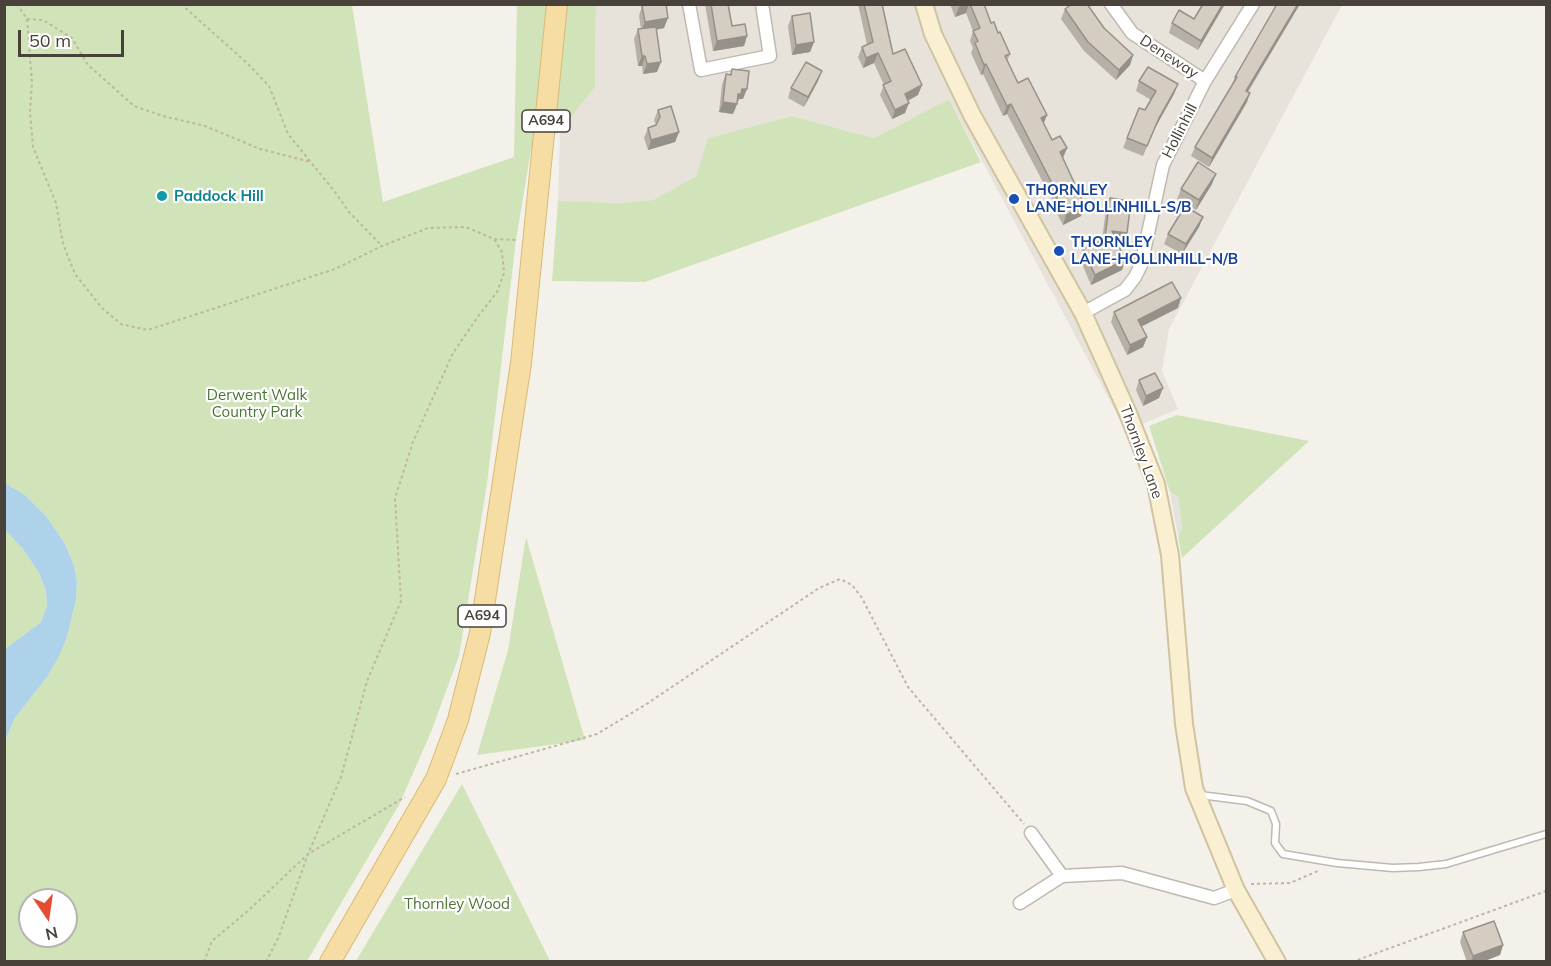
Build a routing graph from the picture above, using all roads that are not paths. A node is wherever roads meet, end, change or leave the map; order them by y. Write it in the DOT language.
graph roads {
  1 [pos="557,4"];
  2 [pos="689,4"];
  3 [pos="762,4"];
  4 [pos="924,4"];
  5 [pos="1111,4"];
  6 [pos="1253,4"];
  7 [pos="1205,81"];
  8 [pos="1083,313"];
  9 [pos="1197,795"];
  10 [pos="1031,833"];
  11 [pos="1546,834"];
  12 [pos="1062,876"];
  13 [pos="1236,890"];
  14 [pos="1020,903"];
  15 [pos="1273,956"];
  16 [pos="330,962"];
  1 -- 16 [label="main road, A694"];
  2 -- 3 [label="street"];
  4 -- 8 [label="street, Thornley Lane"];
  5 -- 7 [label="street, Deneway"];
  6 -- 7 [label="street, Hollinhill"];
  7 -- 8 [label="street, Hollinhill"];
  8 -- 9 [label="street, Thornley Lane"];
  9 -- 11 [label="lane"];
  9 -- 13 [label="street, Thornley Lane"];
  10 -- 12 [label="street"];
  12 -- 13 [label="street"];
  12 -- 14 [label="street"];
  13 -- 15 [label="street, Thornley Lane"];
}
